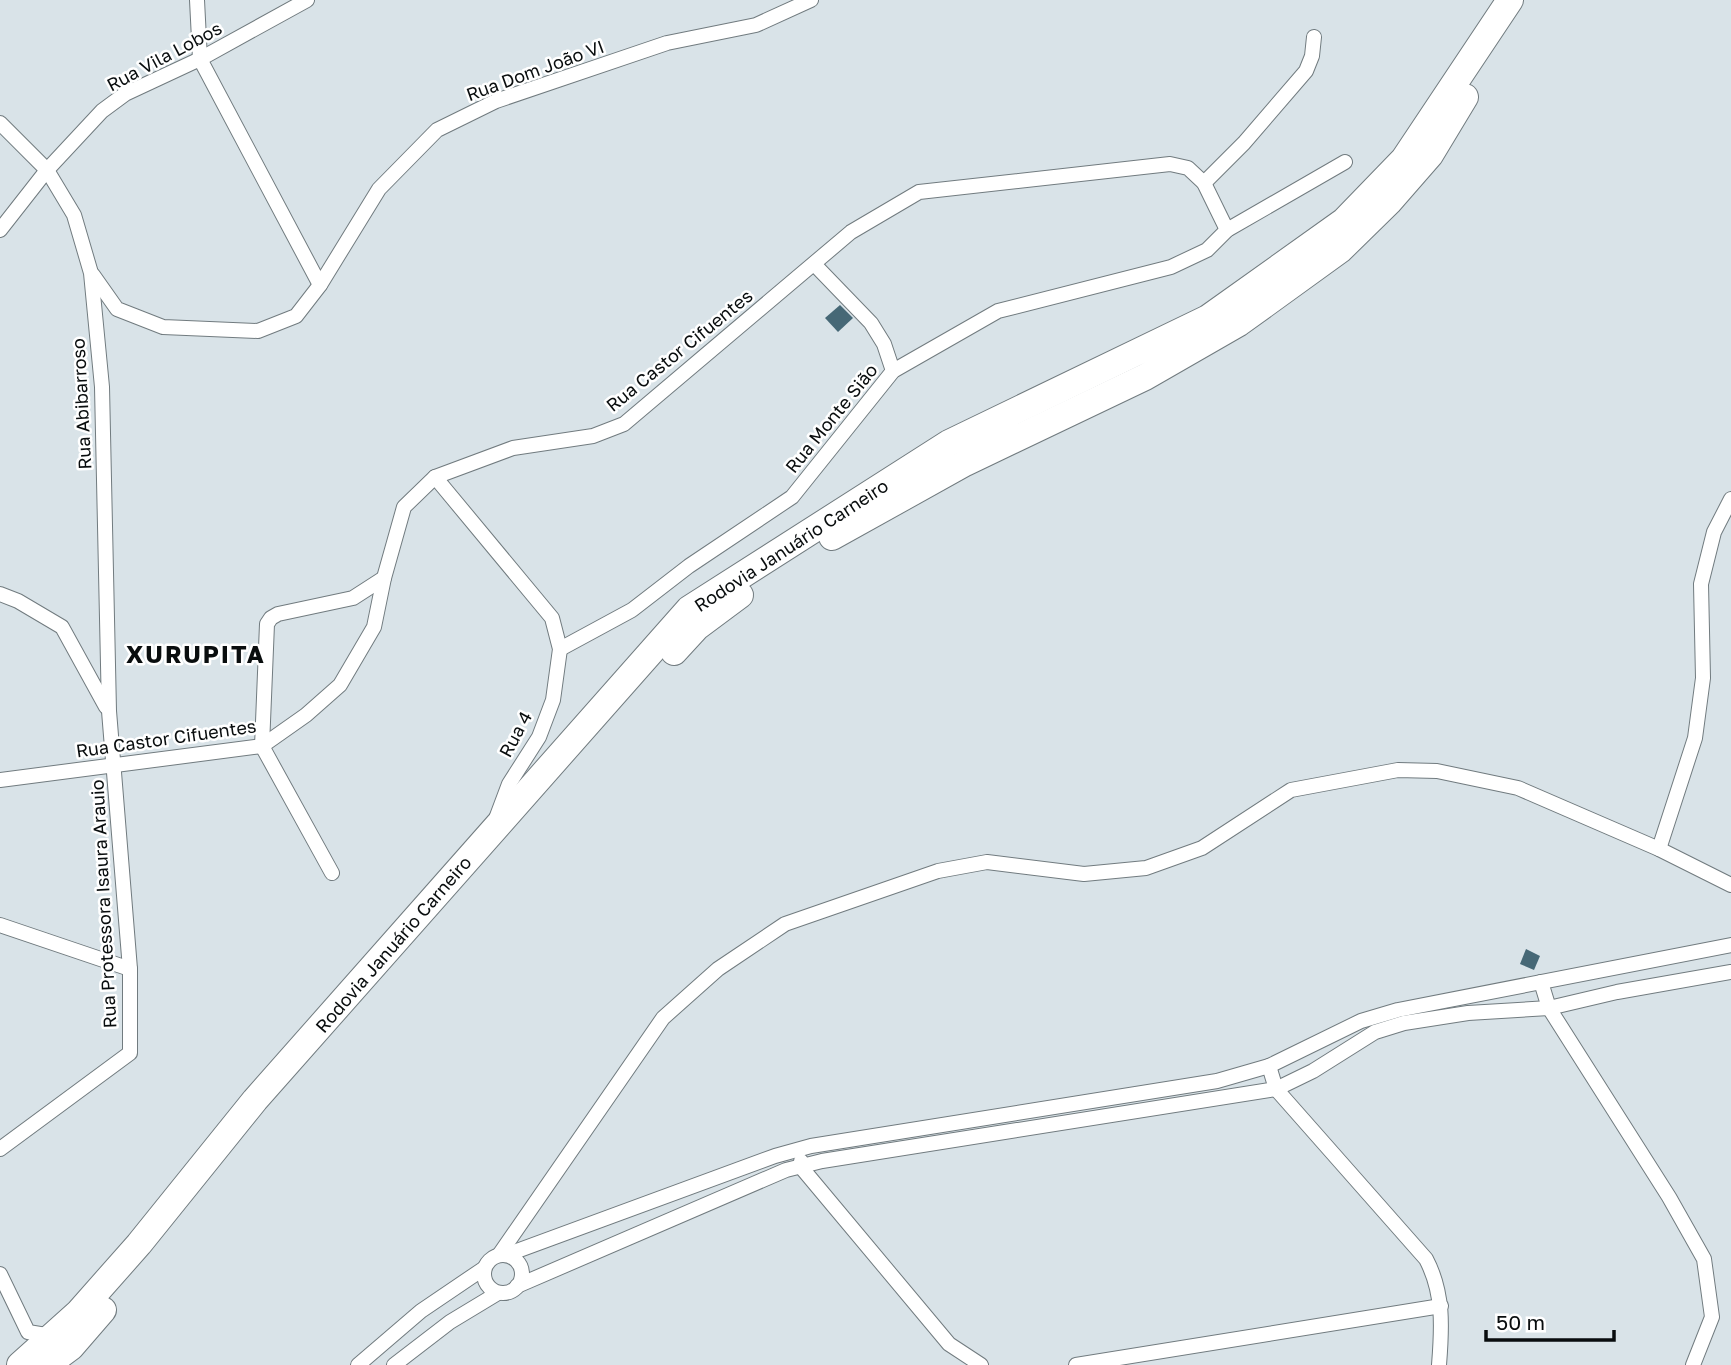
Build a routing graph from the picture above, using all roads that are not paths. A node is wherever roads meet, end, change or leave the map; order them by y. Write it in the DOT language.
graph roads {
  1 [pos="197,0"];
  2 [pos="307,0"];
  3 [pos="811,0"];
  4 [pos="1510,0"];
  5 [pos="1528,0"];
  6 [pos="1314,37"];
  7 [pos="200,59"];
  8 [pos="0,123"];
  9 [pos="1345,162"];
  10 [pos="47,170"];
  11 [pos="1204,183"];
  12 [pos="0,230"];
  13 [pos="1227,230"];
  14 [pos="814,264"];
  15 [pos="91,273"];
  16 [pos="320,285"];
  17 [pos="893,371"];
  18 [pos="435,477"];
  19 [pos="1731,499"];
  20 [pos="384,578"];
  21 [pos="0,594"];
  22 [pos="560,649"];
  23 [pos="108,712"];
  24 [pos="262,746"];
  25 [pos="114,765"];
  26 [pos="0,780"];
  27 [pos="491,833"];
  28 [pos="1659,849"];
  29 [pos="332,873"];
  30 [pos="1731,885"];
  31 [pos="0,925"];
  32 [pos="1731,945"];
  33 [pos="130,969"];
  34 [pos="1731,972"];
  35 [pos="1541,982"];
  36 [pos="1549,1008"];
  37 [pos="1269,1066"];
  38 [pos="1276,1089"];
  39 [pos="0,1149"];
  40 [pos="801,1149"];
  41 [pos="801,1167"];
  42 [pos="503,1255"];
  43 [pos="483,1269"];
  44 [pos="0,1274"];
  45 [pos="517,1286"];
  46 [pos="498,1293"];
  47 [pos="1441,1306"];
  48 [pos="52,1336"];
  49 [pos="20,1365"];
  50 [pos="47,1365"];
  51 [pos="358,1365"];
  52 [pos="394,1365"];
  53 [pos="981,1365"];
  54 [pos="1076,1365"];
  55 [pos="1439,1365"];
  56 [pos="1693,1365"];
  1 -- 7 [label="street"];
  2 -- 7 [label="street, Rua Vila Lobos"];
  3 -- 16 [label="street, Rua Dom João VI"];
  4 -- 27 [label="highway, Rodovia Januário Carneiro"];
  5 -- 50 [label="highway, Rodovia Januário Carneiro"];
  6 -- 11 [label="street"];
  7 -- 10 [label="street, Rua Vila Lobos"];
  7 -- 16 [label="street"];
  8 -- 10 [label="street, Rua Abibarroso"];
  9 -- 13 [label="street, Rua Monte Sião"];
  10 -- 12 [label="street, Rua Vila Lobos"];
  10 -- 15 [label="street, Rua Abibarroso"];
  11 -- 13 [label="street"];
  11 -- 14 [label="street, Rua Castor Cifuentes"];
  13 -- 17 [label="street, Rua Monte Sião"];
  14 -- 17 [label="street"];
  14 -- 18 [label="street, Rua Castor Cifuentes"];
  15 -- 16 [label="street, Rua Dom João VI"];
  15 -- 23 [label="street, Rua Abibarroso"];
  17 -- 22 [label="street, Rua Monte Sião"];
  18 -- 20 [label="street, Rua Castor Cifuentes"];
  18 -- 22 [label="street"];
  19 -- 28 [label="street"];
  20 -- 24 [label="street, Rua Castor Cifuentes"];
  20 -- 24 [label="street"];
  21 -- 23 [label="street"];
  22 -- 27 [label="street, Rua 4"];
  23 -- 25 [label="street, Rua Protessora Isaura Arauio"];
  24 -- 25 [label="street, Rua Castor Cifuentes"];
  24 -- 29 [label="street"];
  25 -- 26 [label="street, Rua Castor Cifuentes"];
  25 -- 33 [label="street, Rua Protessora Isaura Arauio"];
  27 -- 48 [label="highway, Rodovia Januário Carneiro"];
  28 -- 30 [label="street"];
  28 -- 42 [label="street"];
  31 -- 33 [label="street"];
  32 -- 35 [label="street"];
  33 -- 39 [label="street, Rua Protessora Isaura Arauio"];
  34 -- 36 [label="street"];
  35 -- 36 [label="street"];
  35 -- 37 [label="street"];
  36 -- 38 [label="street"];
  36 -- 56 [label="street"];
  37 -- 38 [label="street"];
  37 -- 40 [label="street"];
  38 -- 41 [label="street"];
  38 -- 47 [label="street"];
  40 -- 41 [label="street"];
  40 -- 42 [label="street"];
  41 -- 45 [label="street"];
  41 -- 53 [label="street"];
  42 -- 43 [label="street"];
  42 -- 45 [label="street"];
  43 -- 46 [label="street"];
  43 -- 51 [label="street"];
  44 -- 48 [label="street"];
  45 -- 46 [label="street"];
  46 -- 52 [label="street"];
  47 -- 54 [label="street"];
  47 -- 55 [label="street"];
  48 -- 49 [label="highway, Rodovia Januário Carneiro"];
}
